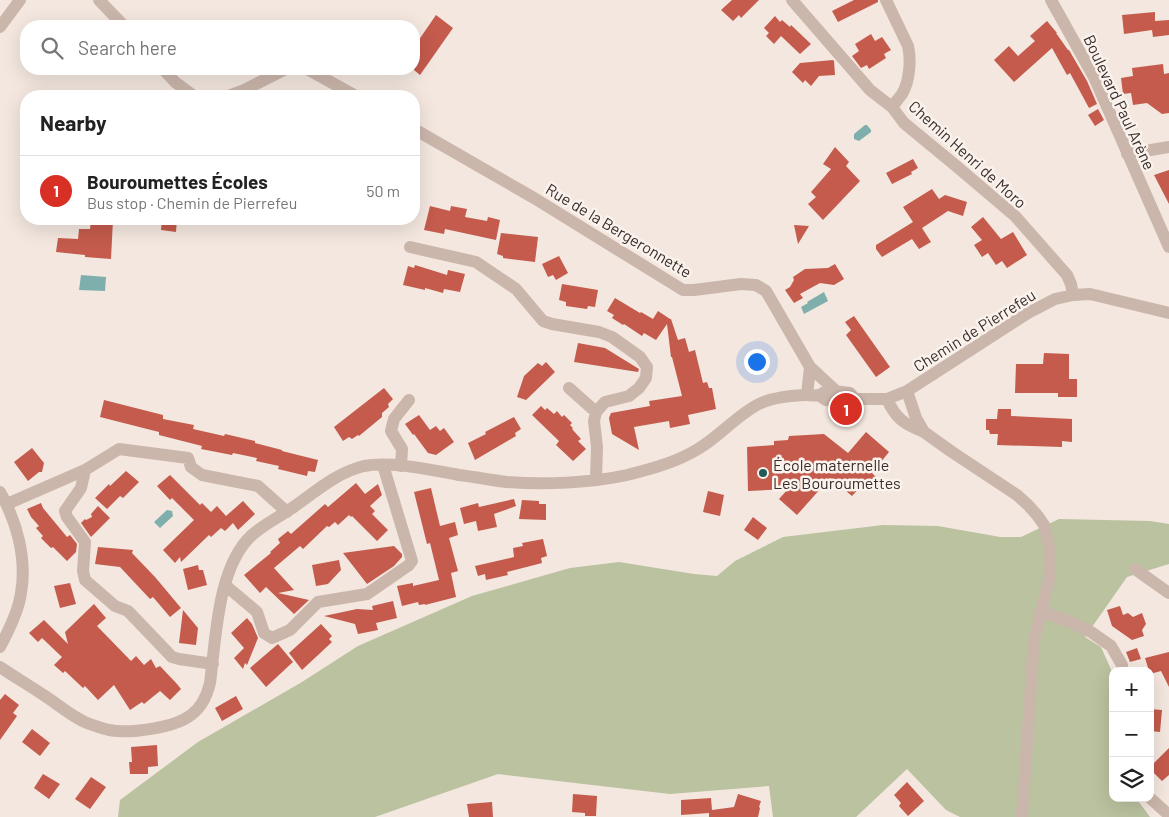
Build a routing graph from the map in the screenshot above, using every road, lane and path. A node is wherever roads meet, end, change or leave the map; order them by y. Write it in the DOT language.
graph roads {
  1 [pos="20,0"];
  2 [pos="100,0"];
  3 [pos="792,0"];
  4 [pos="886,0"];
  5 [pos="1051,0"];
  6 [pos="118,20"];
  7 [pos="0,27"];
  8 [pos="169,75"];
  9 [pos="272,75"];
  10 [pos="318,75"];
  11 [pos="186,90"];
  12 [pos="244,90"];
  13 [pos="345,90"];
  14 [pos="892,107"];
  15 [pos="420,132"];
  16 [pos="1169,147"];
  17 [pos="1127,154"];
  18 [pos="410,247"];
  19 [pos="1169,247"];
  20 [pos="1073,295"];
  21 [pos="1169,312"];
  22 [pos="810,367"];
  23 [pos="569,388"];
  24 [pos="907,391"];
  25 [pos="838,392"];
  26 [pos="813,395"];
  27 [pos="855,399"];
  28 [pos="887,399"];
  29 [pos="409,400"];
  30 [pos="596,412"];
  31 [pos="924,432"];
  32 [pos="382,465"];
  33 [pos="400,466"];
  34 [pos="85,470"];
  35 [pos="596,479"];
  36 [pos="0,492"];
  37 [pos="7,504"];
  38 [pos="287,512"];
  39 [pos="1135,569"];
  40 [pos="225,585"];
  41 [pos="1169,593"];
  42 [pos="1040,611"];
  43 [pos="0,647"];
  44 [pos="213,664"];
  45 [pos="0,667"];
  46 [pos="1122,667"];
  47 [pos="1154,802"];
  48 [pos="1169,815"];
  49 [pos="1022,817"];
  1 -- 7 [label="street"];
  2 -- 6 [label="street"];
  3 -- 14 [label="street"];
  4 -- 14 [label="street, Chemin Henri de Moro"];
  5 -- 17 [label="street, Boulevard Paul Arène"];
  8 -- 11 [label="street"];
  9 -- 12 [label="street"];
  10 -- 13 [label="street"];
  14 -- 20 [label="street, Chemin Henri de Moro"];
  15 -- 22 [label="street, Rue de la Bergeronnette"];
  16 -- 17 [label="street"];
  17 -- 19 [label="street, Boulevard Paul Arène"];
  18 -- 30 [label="street"];
  20 -- 21 [label="street, Chemin de Pierrefeu"];
  20 -- 24 [label="street, Chemin de Pierrefeu"];
  22 -- 25 [label="street, Rue de la Bergeronnette"];
  22 -- 26 [label="street"];
  23 -- 30 [label="street"];
  24 -- 28 [label="street, Chemin de Pierrefeu"];
  24 -- 31 [label="street"];
  25 -- 26 [label="street"];
  25 -- 27 [label="street, Chemin de Pierrefeu"];
  26 -- 27 [label="street, Chemin de Pierrefeu"];
  26 -- 35 [label="street"];
  27 -- 28 [label="street, Chemin de Pierrefeu"];
  28 -- 31 [label="street"];
  29 -- 33 [label="street"];
  30 -- 35 [label="street"];
  31 -- 42 [label="street"];
  32 -- 33 [label="street"];
  32 -- 38 [label="street"];
  32 -- 40 [label="street"];
  33 -- 35 [label="street"];
  34 -- 37 [label="street"];
  34 -- 38 [label="street"];
  34 -- 44 [label="street"];
  36 -- 37 [label="street"];
  37 -- 43 [label="street"];
  38 -- 40 [label="street"];
  39 -- 41 [label="street"];
  40 -- 44 [label="street"];
  42 -- 46 [label="street"];
  42 -- 49 [label="street"];
  44 -- 45 [label="street"];
  47 -- 48 [label="street"];
}
